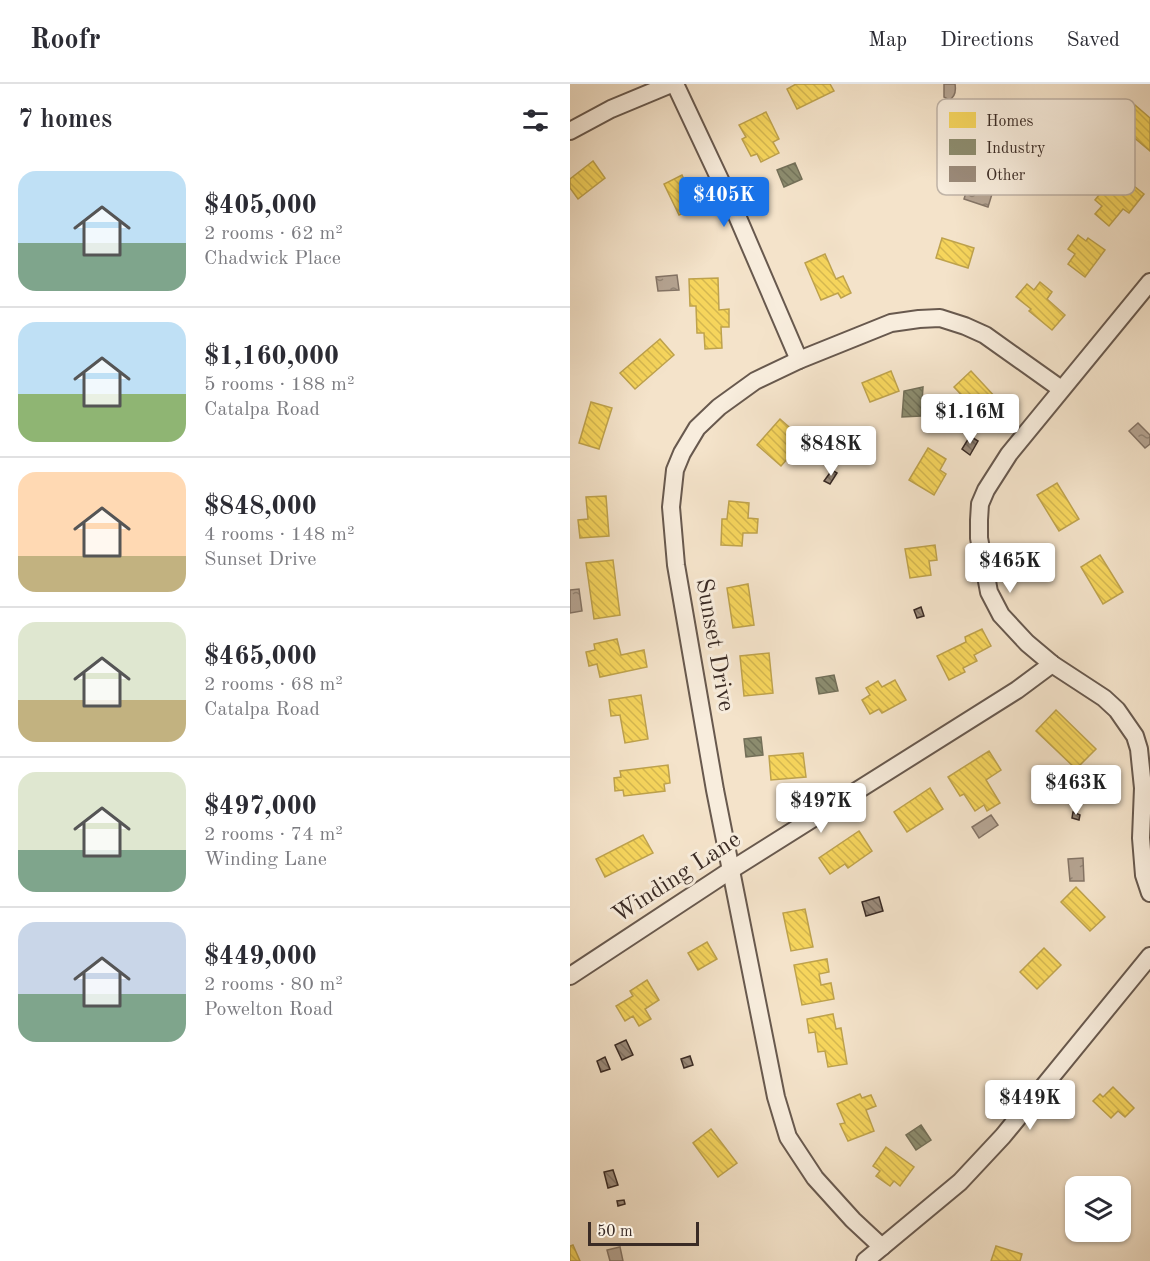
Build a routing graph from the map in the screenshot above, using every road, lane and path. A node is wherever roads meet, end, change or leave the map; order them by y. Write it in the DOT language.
graph roads {
  1 [pos="673,84"];
  2 [pos="570,131"];
  3 [pos="1150,282"];
  4 [pos="799,360"];
  5 [pos="1061,389"];
  6 [pos="1052,664"];
  7 [pos="731,870"];
  8 [pos="1150,893"];
  9 [pos="1150,956"];
  10 [pos="570,976"];
  11 [pos="882,1247"];
  12 [pos="865,1261"];
  1 -- 2 [label="street"];
  1 -- 4 [label="street"];
  3 -- 5 [label="street"];
  4 -- 5 [label="street, Sunset Drive"];
  4 -- 7 [label="street, Sunset Drive"];
  5 -- 6 [label="street"];
  6 -- 7 [label="street, Winding Lane"];
  6 -- 8 [label="street"];
  7 -- 10 [label="street, Winding Lane"];
  7 -- 11 [label="street, Sunset Drive"];
  9 -- 11 [label="street"];
  11 -- 12 [label="street"];
}
